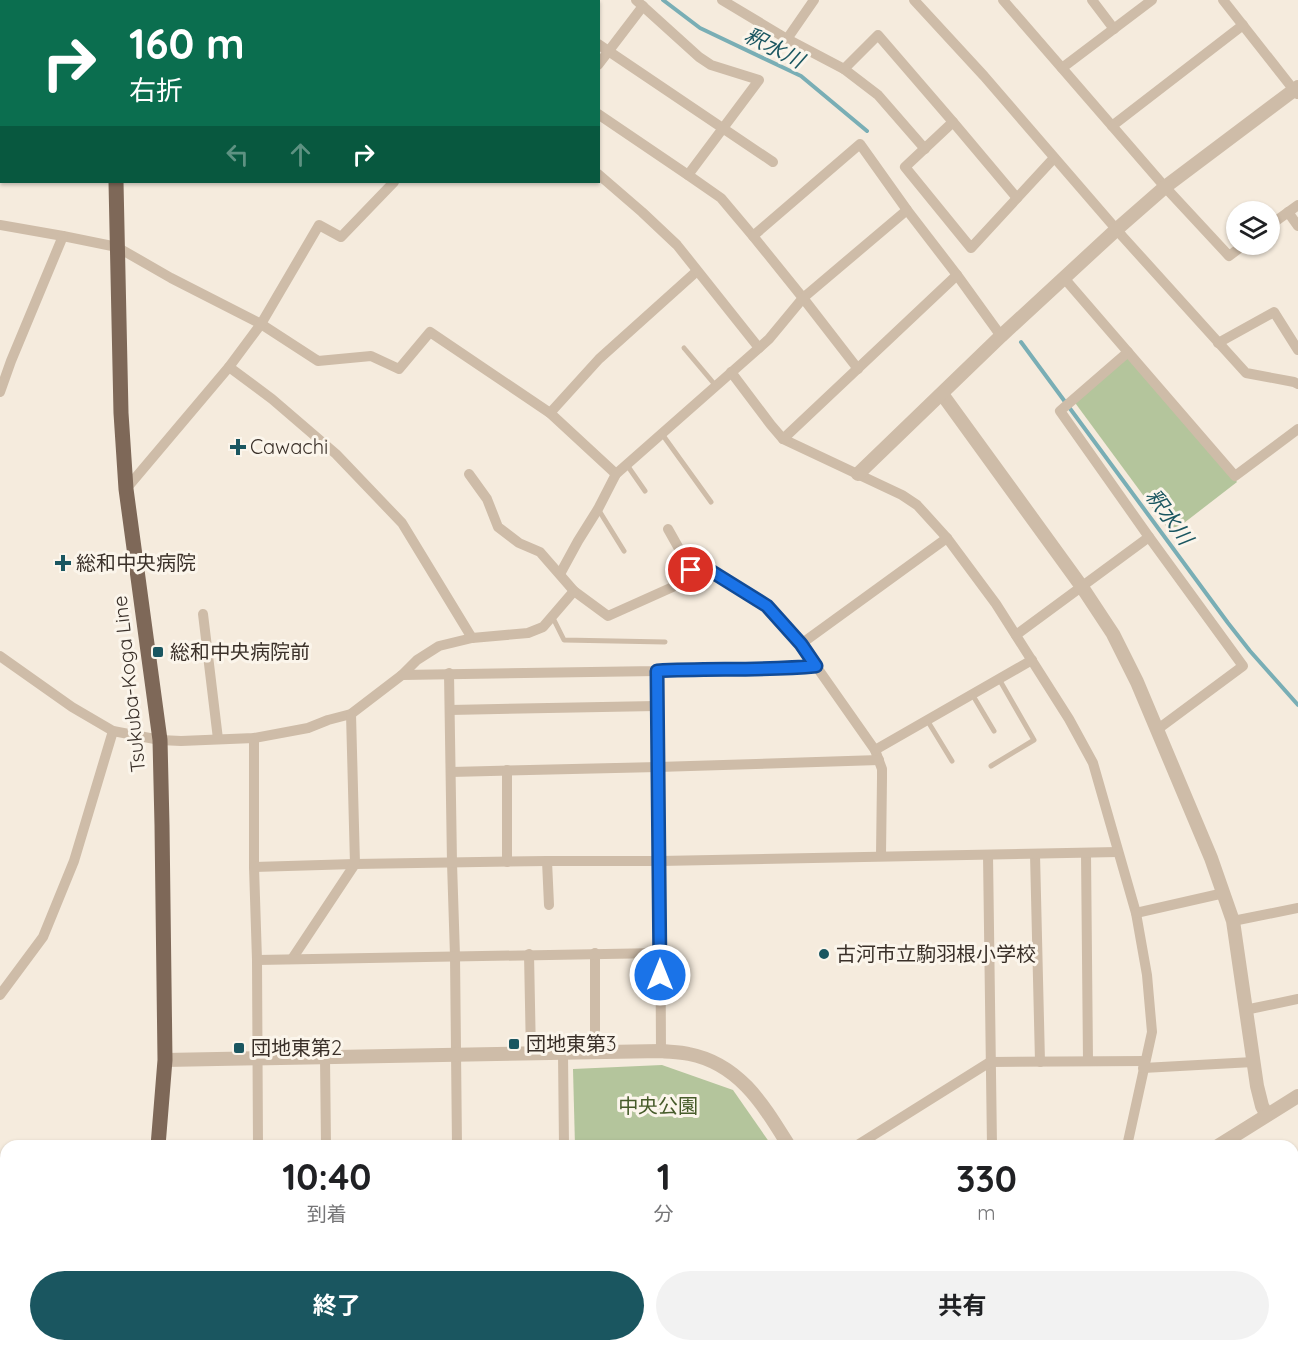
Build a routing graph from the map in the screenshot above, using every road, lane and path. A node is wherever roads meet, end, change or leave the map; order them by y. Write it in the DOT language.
graph roads {
  1 [pos="722,0"];
  2 [pos="814,0"];
  3 [pos="914,0"];
  4 [pos="1003,0"];
  5 [pos="1092,0"];
  6 [pos="1152,0"];
  7 [pos="1223,0"];
  8 [pos="640,3"];
  9 [pos="1243,25"];
  10 [pos="1114,29"];
  11 [pos="787,39"];
  12 [pos="600,45"];
  13 [pos="609,51"];
  14 [pos="600,62"];
  15 [pos="1062,68"];
  16 [pos="844,69"];
  17 [pos="1297,91"];
  18 [pos="600,115"];
  19 [pos="953,122"];
  20 [pos="1112,126"];
  21 [pos="722,128"];
  22 [pos="925,149"];
  23 [pos="1054,158"];
  24 [pos="773,162"];
  25 [pos="688,175"];
  26 [pos="600,176"];
  27 [pos="116,183"];
  28 [pos="393,183"];
  29 [pos="1165,187"];
  30 [pos="1017,198"];
  31 [pos="1298,204"];
  32 [pos="907,210"];
  33 [pos="1288,212"];
  34 [pos="1280,218"];
  35 [pos="0,225"];
  36 [pos="1298,226"];
  37 [pos="1117,229"];
  38 [pos="63,236"];
  39 [pos="753,236"];
  40 [pos="117,248"];
  41 [pos="1226,253"];
  42 [pos="697,271"];
  43 [pos="957,275"];
  44 [pos="1064,278"];
  45 [pos="803,298"];
  46 [pos="261,324"];
  47 [pos="1001,336"];
  48 [pos="1218,343"];
  49 [pos="684,348"];
  50 [pos="759,348"];
  51 [pos="1298,350"];
  52 [pos="1128,352"];
  53 [pos="229,367"];
  54 [pos="858,369"];
  55 [pos="731,372"];
  56 [pos="1297,382"];
  57 [pos="716,386"];
  58 [pos="0,392"];
  59 [pos="942,394"];
  60 [pos="550,413"];
  61 [pos="1298,429"];
  62 [pos="662,434"];
  63 [pos="783,439"];
  64 [pos="627,465"];
  65 [pos="469,474"];
  66 [pos="616,474"];
  67 [pos="858,474"];
  68 [pos="126,489"];
  69 [pos="645,491"];
  70 [pos="711,502"];
  71 [pos="598,509"];
  72 [pos="668,529"];
  73 [pos="1149,537"];
  74 [pos="947,538"];
  75 [pos="624,552"];
  76 [pos="691,570"];
  77 [pos="560,574"];
  78 [pos="1082,587"];
  79 [pos="574,591"];
  80 [pos="203,615"];
  81 [pos="552,616"];
  82 [pos="1016,635"];
  83 [pos="472,638"];
  84 [pos="665,642"];
  85 [pos="801,644"];
  86 [pos="0,656"];
  87 [pos="1032,660"];
  88 [pos="816,666"];
  89 [pos="657,671"];
  90 [pos="449,673"];
  91 [pos="402,675"];
  92 [pos="999,679"];
  93 [pos="972,694"];
  94 [pos="656,706"];
  95 [pos="450,710"];
  96 [pos="351,714"];
  97 [pos="927,720"];
  98 [pos="1158,729"];
  99 [pos="113,731"];
  100 [pos="994,731"];
  101 [pos="254,738"];
  102 [pos="218,739"];
  103 [pos="160,740"];
  104 [pos="877,755"];
  105 [pos="952,761"];
  106 [pos="991,766"];
  107 [pos="658,767"];
  108 [pos="507,770"];
  109 [pos="450,772"];
  110 [pos="1118,852"];
  111 [pos="1086,853"];
  112 [pos="1035,854"];
  113 [pos="881,855"];
  114 [pos="988,855"];
  115 [pos="547,861"];
  116 [pos="660,861"];
  117 [pos="507,862"];
  118 [pos="452,863"];
  119 [pos="355,864"];
  120 [pos="254,867"];
  121 [pos="1224,893"];
  122 [pos="549,905"];
  123 [pos="1298,908"];
  124 [pos="1136,913"];
  125 [pos="1233,921"];
  126 [pos="660,952"];
  127 [pos="595,953"];
  128 [pos="529,954"];
  129 [pos="455,956"];
  130 [pos="292,959"];
  131 [pos="257,960"];
  132 [pos="0,995"];
  133 [pos="1298,999"];
  134 [pos="1245,1010"];
  135 [pos="661,1051"];
  136 [pos="595,1053"];
  137 [pos="563,1054"];
  138 [pos="531,1055"];
  139 [pos="456,1056"];
  140 [pos="325,1058"];
  141 [pos="257,1059"];
  142 [pos="165,1060"];
  143 [pos="1088,1061"];
  144 [pos="990,1062"];
  145 [pos="1040,1062"];
  146 [pos="1253,1062"];
  147 [pos="1144,1064"];
  148 [pos="1298,1096"];
  149 [pos="1267,1115"];
  150 [pos="158,1140"];
  151 [pos="258,1140"];
  152 [pos="326,1140"];
  153 [pos="457,1140"];
  154 [pos="564,1140"];
  155 [pos="785,1140"];
  156 [pos="866,1140"];
  157 [pos="992,1140"];
  158 [pos="1128,1140"];
  159 [pos="1227,1140"];
  1 -- 11 [label="street"];
  2 -- 11 [label="street"];
  3 -- 23 [label="street"];
  4 -- 15 [label="street"];
  5 -- 10 [label="street"];
  6 -- 10 [label="street"];
  7 -- 9 [label="street"];
  8 -- 13 [label="street"];
  8 -- 21 [label="street"];
  9 -- 17 [label="street"];
  9 -- 20 [label="street"];
  10 -- 15 [label="street"];
  11 -- 16 [label="street"];
  12 -- 13 [label="street"];
  13 -- 14 [label="street"];
  13 -- 21 [label="street"];
  15 -- 20 [label="street"];
  16 -- 19 [label="street"];
  16 -- 22 [label="street"];
  17 -- 29 [label="street"];
  18 -- 25 [label="street"];
  19 -- 22 [label="street"];
  19 -- 30 [label="street"];
  20 -- 29 [label="street"];
  21 -- 24 [label="street"];
  21 -- 25 [label="street"];
  22 -- 30 [label="street"];
  23 -- 30 [label="street"];
  23 -- 37 [label="street"];
  25 -- 39 [label="street"];
  26 -- 42 [label="street"];
  27 -- 40 [label="main road, Tsukuba-Koga Line"];
  28 -- 46 [label="street"];
  29 -- 37 [label="street"];
  29 -- 41 [label="street"];
  31 -- 33 [label="street"];
  32 -- 39 [label="street"];
  32 -- 43 [label="street"];
  32 -- 45 [label="street"];
  33 -- 34 [label="street"];
  33 -- 36 [label="street"];
  35 -- 38 [label="street"];
  37 -- 44 [label="street"];
  37 -- 48 [label="street"];
  38 -- 40 [label="street"];
  38 -- 58 [label="street"];
  39 -- 45 [label="street"];
  40 -- 46 [label="street"];
  40 -- 68 [label="main road, Tsukuba-Koga Line"];
  42 -- 50 [label="street"];
  42 -- 60 [label="street"];
  43 -- 47 [label="street"];
  43 -- 54 [label="street"];
  44 -- 47 [label="street"];
  44 -- 52 [label="street"];
  45 -- 50 [label="street"];
  45 -- 54 [label="street"];
  46 -- 53 [label="street"];
  46 -- 60 [label="street"];
  47 -- 59 [label="street"];
  48 -- 51 [label="street"];
  48 -- 56 [label="street"];
  49 -- 57 [label="lane"];
  50 -- 55 [label="street"];
  52 -- 61 [label="street"];
  52 -- 73 [label="street"];
  53 -- 68 [label="street"];
  53 -- 83 [label="street"];
  54 -- 63 [label="street"];
  55 -- 57 [label="street"];
  55 -- 63 [label="street"];
  57 -- 62 [label="street"];
  59 -- 67 [label="street"];
  59 -- 78 [label="street"];
  60 -- 66 [label="street"];
  62 -- 64 [label="street"];
  62 -- 70 [label="lane"];
  63 -- 67 [label="street"];
  64 -- 66 [label="street"];
  64 -- 69 [label="lane"];
  65 -- 77 [label="street"];
  66 -- 71 [label="street"];
  67 -- 74 [label="street"];
  68 -- 103 [label="main road, Tsukuba-Koga Line"];
  71 -- 75 [label="lane"];
  71 -- 77 [label="street"];
  72 -- 76 [label="street"];
  73 -- 78 [label="street"];
  73 -- 98 [label="street"];
  74 -- 82 [label="street"];
  74 -- 85 [label="street"];
  76 -- 79 [label="street"];
  76 -- 85 [label="lane"];
  77 -- 79 [label="street"];
  78 -- 82 [label="street"];
  78 -- 98 [label="street"];
  79 -- 81 [label="street"];
  80 -- 102 [label="street"];
  81 -- 83 [label="street"];
  81 -- 84 [label="lane"];
  82 -- 87 [label="street"];
  83 -- 91 [label="street"];
  85 -- 88 [label="street"];
  86 -- 99 [label="street"];
  87 -- 92 [label="street"];
  87 -- 110 [label="street"];
  88 -- 89 [label="street"];
  88 -- 104 [label="street"];
  89 -- 90 [label="street"];
  89 -- 94 [label="street"];
  90 -- 91 [label="street"];
  90 -- 95 [label="street"];
  91 -- 96 [label="street"];
  92 -- 93 [label="street"];
  92 -- 106 [label="lane"];
  93 -- 97 [label="street"];
  93 -- 100 [label="lane"];
  94 -- 95 [label="street"];
  94 -- 107 [label="street"];
  95 -- 109 [label="street"];
  96 -- 101 [label="street"];
  96 -- 119 [label="street"];
  97 -- 104 [label="street"];
  97 -- 105 [label="lane"];
  98 -- 121 [label="street"];
  99 -- 103 [label="street"];
  99 -- 132 [label="street"];
  101 -- 102 [label="street"];
  101 -- 120 [label="street"];
  102 -- 103 [label="street"];
  103 -- 142 [label="main road, Tsukuba-Koga Line"];
  104 -- 107 [label="street"];
  104 -- 113 [label="street"];
  107 -- 108 [label="street"];
  107 -- 116 [label="street"];
  108 -- 109 [label="street"];
  108 -- 117 [label="street"];
  109 -- 118 [label="street"];
  110 -- 111 [label="street"];
  110 -- 124 [label="street"];
  111 -- 112 [label="street"];
  111 -- 143 [label="street"];
  112 -- 114 [label="street"];
  112 -- 145 [label="street"];
  113 -- 114 [label="street"];
  113 -- 116 [label="street"];
  114 -- 144 [label="street"];
  115 -- 116 [label="street"];
  115 -- 117 [label="street"];
  115 -- 122 [label="street"];
  116 -- 126 [label="street"];
  117 -- 118 [label="street"];
  118 -- 119 [label="street"];
  118 -- 129 [label="street"];
  119 -- 120 [label="street"];
  119 -- 130 [label="street"];
  120 -- 131 [label="street"];
  121 -- 124 [label="street"];
  121 -- 125 [label="street"];
  123 -- 125 [label="street"];
  124 -- 147 [label="street"];
  125 -- 134 [label="street"];
  126 -- 127 [label="street"];
  126 -- 135 [label="street"];
  127 -- 128 [label="street"];
  127 -- 136 [label="street"];
  128 -- 129 [label="street"];
  128 -- 138 [label="street"];
  129 -- 130 [label="street"];
  129 -- 139 [label="street"];
  130 -- 131 [label="street"];
  131 -- 141 [label="street"];
  133 -- 134 [label="street"];
  134 -- 146 [label="street"];
  135 -- 136 [label="street"];
  135 -- 155 [label="street"];
  136 -- 137 [label="street"];
  137 -- 138 [label="street"];
  137 -- 154 [label="street"];
  138 -- 139 [label="street"];
  139 -- 140 [label="street"];
  139 -- 153 [label="street"];
  140 -- 141 [label="street"];
  140 -- 152 [label="street"];
  141 -- 142 [label="street"];
  141 -- 151 [label="street"];
  142 -- 150 [label="main road, Tsukuba-Koga Line"];
  143 -- 145 [label="street"];
  143 -- 147 [label="street"];
  144 -- 145 [label="street"];
  144 -- 156 [label="street"];
  144 -- 157 [label="street"];
  146 -- 147 [label="street"];
  146 -- 149 [label="street"];
  147 -- 158 [label="street"];
  148 -- 149 [label="street"];
  149 -- 159 [label="street"];
}
